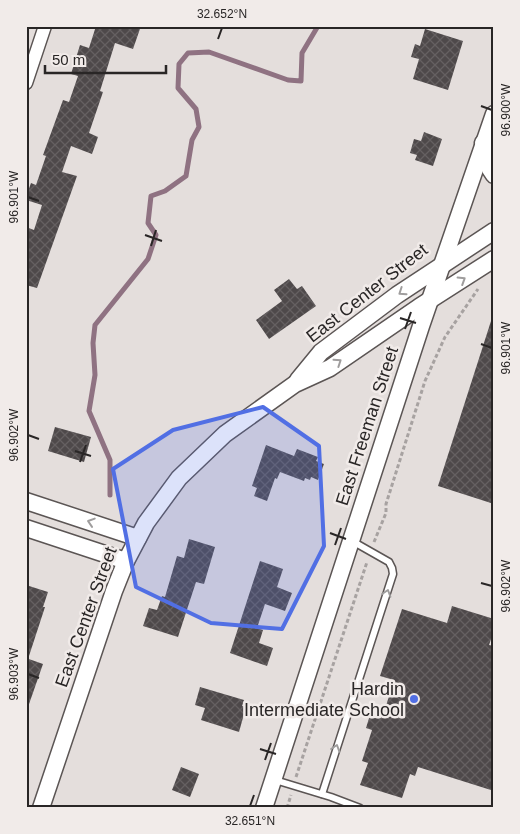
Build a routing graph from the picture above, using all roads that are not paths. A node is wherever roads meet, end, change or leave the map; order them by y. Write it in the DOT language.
graph roads {
  1 [pos="45,26"];
  2 [pos="26,83"];
  3 [pos="494,114"];
  4 [pos="483,143"];
  5 [pos="494,175"];
  6 [pos="494,231"];
  7 [pos="494,259"];
  8 [pos="442,264"];
  9 [pos="430,300"];
  10 [pos="295,384"];
  11 [pos="26,501"];
  12 [pos="26,528"];
  13 [pos="138,538"];
  14 [pos="351,540"];
  15 [pos="126,561"];
  16 [pos="274,780"];
  17 [pos="322,794"];
  18 [pos="41,808"];
  19 [pos="264,808"];
  20 [pos="360,808"];
  1 -- 2 [label="street"];
  3 -- 4 [label="street, East Center Street"];
  4 -- 5 [label="street"];
  4 -- 8 [label="street, East Center Street"];
  6 -- 8 [label="street"];
  9 -- 7 [label="street, one-way"];
  8 -- 9 [label="street, East Freeman Street"];
  8 -- 10 [label="street, East Center Street, one-way"];
  10 -- 9 [label="street, East Center Street, one-way"];
  9 -- 14 [label="street, East Freeman Street"];
  10 -- 13 [label="street, East Center Street"];
  13 -- 11 [label="street, one-way"];
  12 -- 15 [label="street"];
  13 -- 15 [label="street, East Center Street"];
  14 -- 16 [label="street, East Freeman Street"];
  17 -- 14 [label="lane, one-way"];
  15 -- 18 [label="street, East Center Street"];
  16 -- 17 [label="lane"];
  16 -- 19 [label="street, East Freeman Street"];
  17 -- 20 [label="lane"];
}
